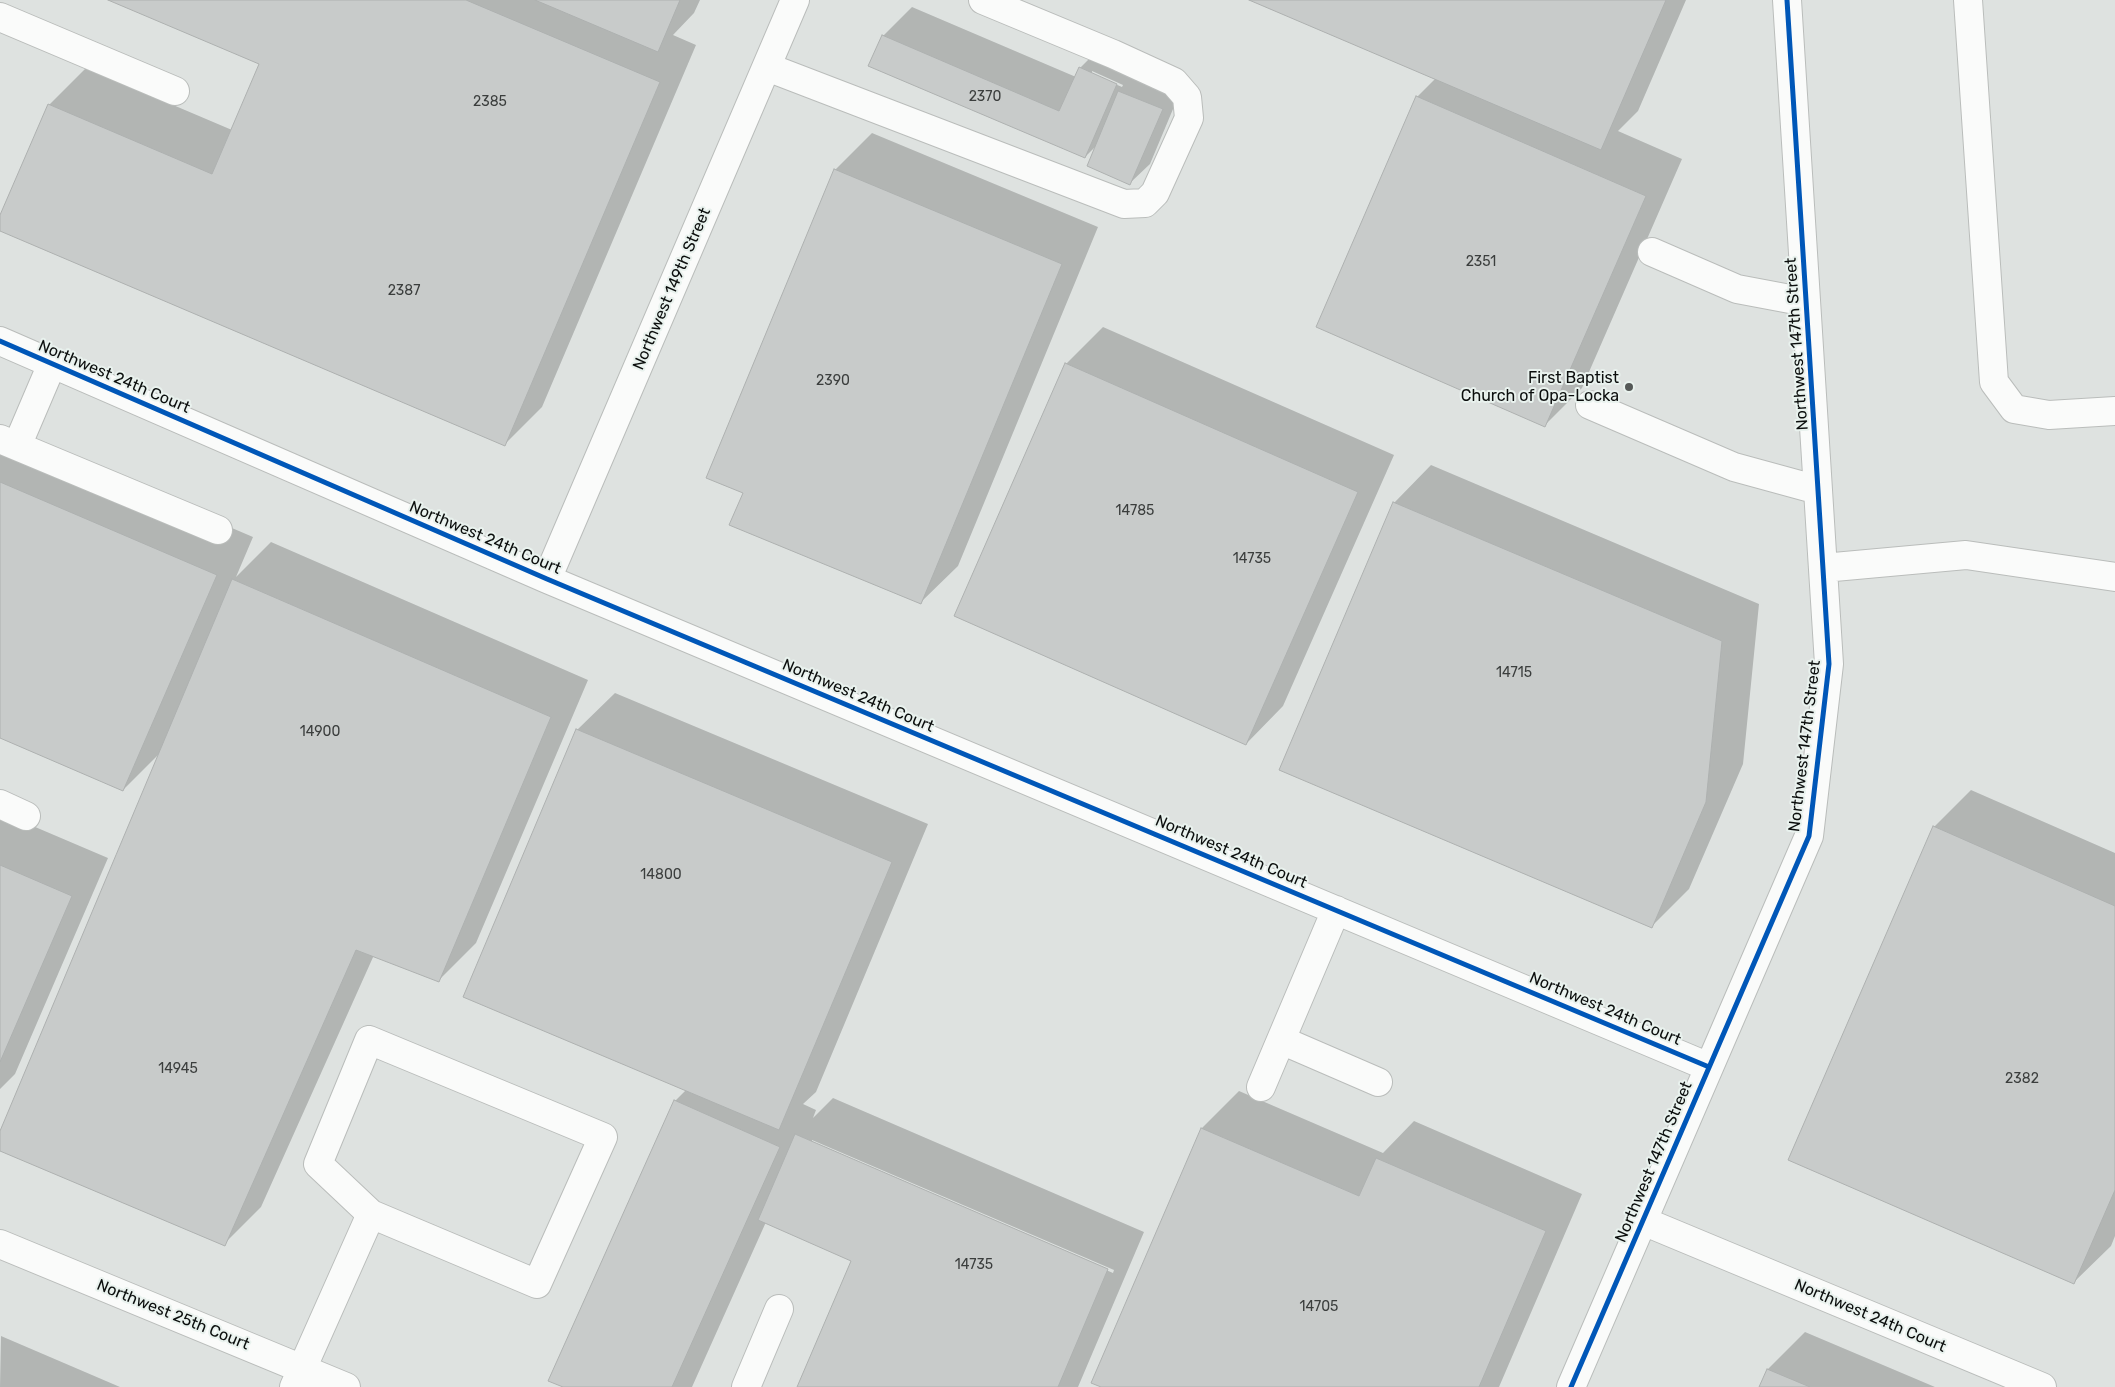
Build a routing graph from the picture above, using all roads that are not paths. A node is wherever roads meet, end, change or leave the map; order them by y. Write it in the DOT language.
graph roads {
  1 [pos="795,0"];
  2 [pos="983,0"];
  3 [pos="1787,0"];
  4 [pos="1968,0"];
  5 [pos="0,17"];
  6 [pos="767,67"];
  7 [pos="175,91"];
  8 [pos="1652,252"];
  9 [pos="1806,302"];
  10 [pos="0,341"];
  11 [pos="52,364"];
  12 [pos="1590,405"];
  13 [pos="2115,411"];
  14 [pos="8,442"];
  15 [pos="1818,490"];
  16 [pos="218,530"];
  17 [pos="1823,568"];
  18 [pos="2115,577"];
  19 [pos="547,579"];
  20 [pos="0,804"];
  21 [pos="26,816"];
  22 [pos="1336,910"];
  23 [pos="1281,1040"];
  24 [pos="1709,1066"];
  25 [pos="1378,1082"];
  26 [pos="1260,1087"];
  27 [pos="372,1214"];
  28 [pos="1643,1221"];
  29 [pos="0,1244"];
  30 [pos="779,1310"];
  31 [pos="299,1378"];
  32 [pos="346,1387"];
  33 [pos="746,1387"];
  34 [pos="1571,1387"];
  35 [pos="2042,1387"];
  1 -- 6 [label="street, Northwest 149th Street"];
  2 -- 6 [label="street"];
  3 -- 9 [label="street, Northwest 147th Street"];
  4 -- 13 [label="street"];
  5 -- 7 [label="street"];
  6 -- 19 [label="street, Northwest 149th Street"];
  8 -- 9 [label="street"];
  9 -- 15 [label="street, Northwest 147th Street"];
  10 -- 11 [label="street, Northwest 24th Court"];
  11 -- 14 [label="street"];
  11 -- 19 [label="street, Northwest 24th Court"];
  12 -- 15 [label="street"];
  14 -- 16 [label="street"];
  15 -- 17 [label="street, Northwest 147th Street"];
  17 -- 18 [label="street"];
  17 -- 24 [label="street, Northwest 147th Street"];
  19 -- 22 [label="street, Northwest 24th Court"];
  20 -- 21 [label="street"];
  22 -- 23 [label="street"];
  22 -- 24 [label="street, Northwest 24th Court"];
  23 -- 25 [label="street"];
  23 -- 26 [label="street"];
  24 -- 28 [label="street, Northwest 147th Street"];
  27 -- 27 [label="street"];
  27 -- 31 [label="street"];
  28 -- 34 [label="street, Northwest 147th Street"];
  28 -- 35 [label="street, Northwest 24th Court"];
  29 -- 31 [label="street, Northwest 25th Court"];
  30 -- 33 [label="street"];
  31 -- 32 [label="street, Northwest 25th Court"];
}
